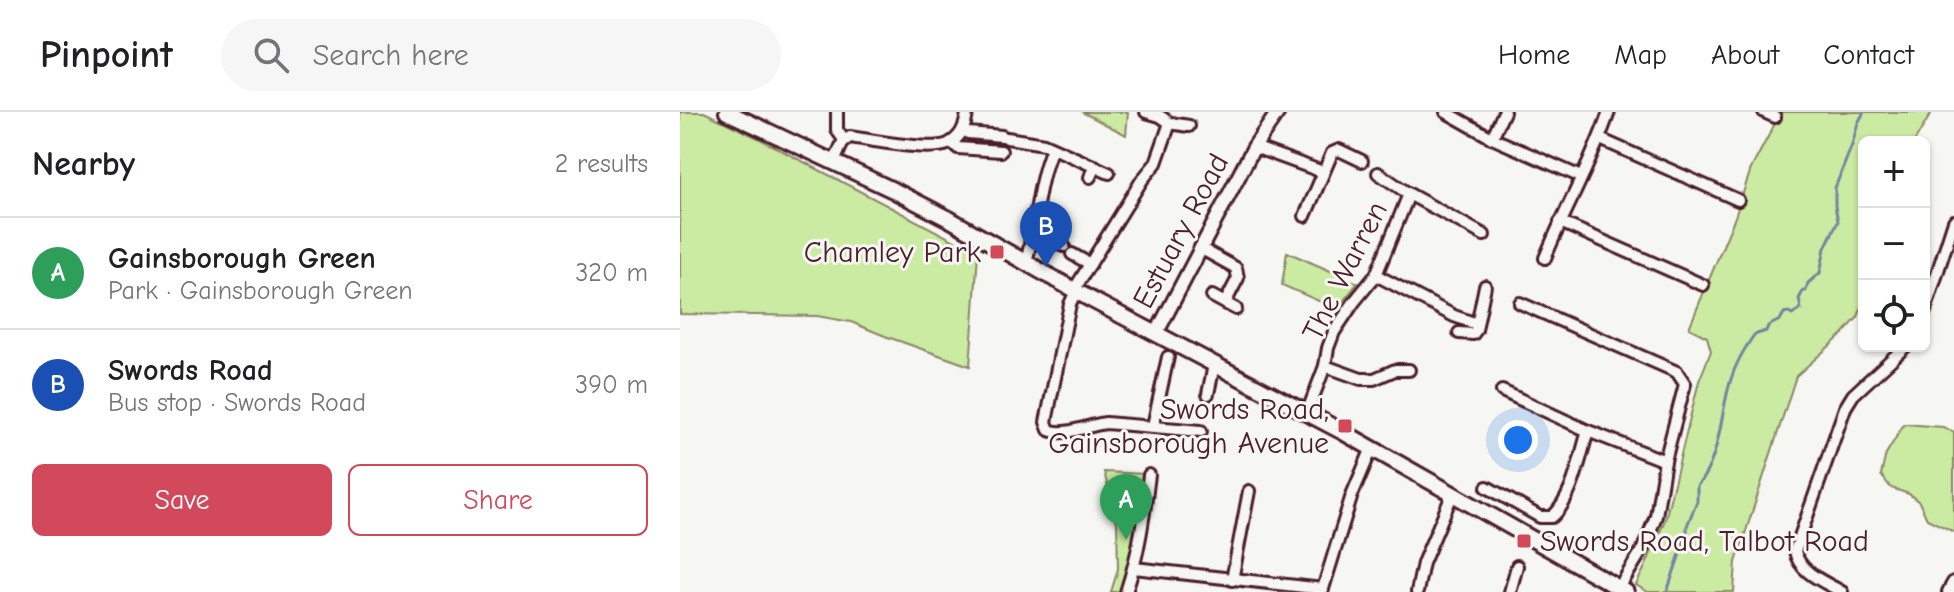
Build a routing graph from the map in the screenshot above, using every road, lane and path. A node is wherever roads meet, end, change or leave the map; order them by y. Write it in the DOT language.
graph roads {
  1 [pos="727,112"];
  2 [pos="837,112"];
  3 [pos="967,112"];
  4 [pos="1146,112"];
  5 [pos="1278,112"];
  6 [pos="1446,112"];
  7 [pos="1504,112"];
  8 [pos="1609,112"];
  9 [pos="1764,112"];
  10 [pos="1775,117"];
  11 [pos="1170,123"];
  12 [pos="1189,126"];
  13 [pos="963,130"];
  14 [pos="1492,138"];
  15 [pos="1600,139"];
  16 [pos="844,140"];
  17 [pos="952,142"];
  18 [pos="1254,147"];
  19 [pos="1052,148"];
  20 [pos="1001,151"];
  21 [pos="1362,161"];
  22 [pos="834,162"];
  23 [pos="1095,166"];
  24 [pos="1323,172"];
  25 [pos="1109,173"];
  26 [pos="1378,173"];
  27 [pos="1090,177"];
  28 [pos="1581,177"];
  29 [pos="1409,194"];
  30 [pos="1738,200"];
  31 [pos="1305,216"];
  32 [pos="1954,221"];
  33 [pos="1560,222"];
  34 [pos="1033,233"];
  35 [pos="1484,235"];
  36 [pos="1200,248"];
  37 [pos="1545,258"];
  38 [pos="1026,263"];
  39 [pos="1090,264"];
  40 [pos="1376,275"];
  41 [pos="1703,285"];
  42 [pos="1485,286"];
  43 [pos="1075,290"];
  44 [pos="1930,295"];
  45 [pos="1212,296"];
  46 [pos="1225,303"];
  47 [pos="1520,303"];
  48 [pos="1236,309"];
  49 [pos="1477,324"];
  50 [pos="1459,333"];
  51 [pos="1156,334"];
  52 [pos="1900,352"];
  53 [pos="1168,357"];
  54 [pos="1214,365"];
  55 [pos="1325,366"];
  56 [pos="1409,370"];
  57 [pos="1502,391"];
  58 [pos="1208,394"];
  59 [pos="1307,413"];
  60 [pos="1153,426"];
  61 [pos="1201,431"];
  62 [pos="1588,431"];
  63 [pos="1372,448"];
  64 [pos="1665,461"];
  65 [pos="1149,475"];
  66 [pos="1487,487"];
  67 [pos="1249,491"];
  68 [pos="1453,493"];
  69 [pos="1517,566"];
  70 [pos="1134,568"];
  71 [pos="1232,580"];
  72 [pos="1954,583"];
  73 [pos="1622,590"];
  74 [pos="1322,591"];
  75 [pos="1126,592"];
  76 [pos="1417,592"];
  77 [pos="1510,592"];
  78 [pos="1842,592"];
  79 [pos="1949,592"];
  1 -- 22 [label="main road"];
  2 -- 16 [label="street"];
  3 -- 13 [label="street"];
  4 -- 11 [label="street"];
  5 -- 18 [label="street, Estuary Road"];
  6 -- 14 [label="street"];
  7 -- 14 [label="street"];
  8 -- 15 [label="street"];
  9 -- 10 [label="street"];
  11 -- 12 [label="street"];
  11 -- 39 [label="street"];
  13 -- 17 [label="street"];
  13 -- 19 [label="street"];
  14 -- 28 [label="street"];
  15 -- 28 [label="street"];
  15 -- 30 [label="street"];
  16 -- 17 [label="street"];
  16 -- 22 [label="street"];
  17 -- 20 [label="street"];
  18 -- 24 [label="street"];
  18 -- 36 [label="street, Estuary Road"];
  19 -- 23 [label="street"];
  19 -- 34 [label="street"];
  21 -- 24 [label="street"];
  22 -- 38 [label="main road"];
  23 -- 25 [label="street"];
  23 -- 27 [label="street"];
  24 -- 31 [label="street"];
  26 -- 29 [label="street"];
  28 -- 33 [label="street"];
  29 -- 35 [label="street"];
  29 -- 40 [label="street, The Warren"];
  32 -- 44 [label="street"];
  33 -- 37 [label="street"];
  33 -- 41 [label="street"];
  34 -- 38 [label="street"];
  34 -- 39 [label="street"];
  36 -- 46 [label="street"];
  36 -- 51 [label="street, Estuary Road"];
  38 -- 43 [label="main road"];
  39 -- 43 [label="street"];
  40 -- 49 [label="street"];
  40 -- 55 [label="street, The Warren"];
  42 -- 49 [label="street"];
  43 -- 51 [label="main road"];
  43 -- 60 [label="street"];
  45 -- 46 [label="street"];
  46 -- 48 [label="street"];
  47 -- 64 [label="street"];
  49 -- 50 [label="street"];
  51 -- 54 [label="main road"];
  52 -- 78 [label="street"];
  53 -- 60 [label="street"];
  54 -- 58 [label="street"];
  54 -- 59 [label="main road"];
  55 -- 56 [label="street"];
  55 -- 59 [label="street, The Warren"];
  57 -- 62 [label="street"];
  59 -- 63 [label="main road"];
  60 -- 61 [label="street"];
  62 -- 64 [label="street"];
  62 -- 66 [label="street"];
  63 -- 68 [label="main road"];
  63 -- 74 [label="street"];
  64 -- 73 [label="street"];
  65 -- 70 [label="street"];
  67 -- 71 [label="street"];
  68 -- 73 [label="main road"];
  68 -- 76 [label="street"];
  69 -- 77 [label="street"];
  70 -- 71 [label="street"];
  70 -- 75 [label="street"];
  71 -- 74 [label="street"];
  72 -- 79 [label="street"];
}
